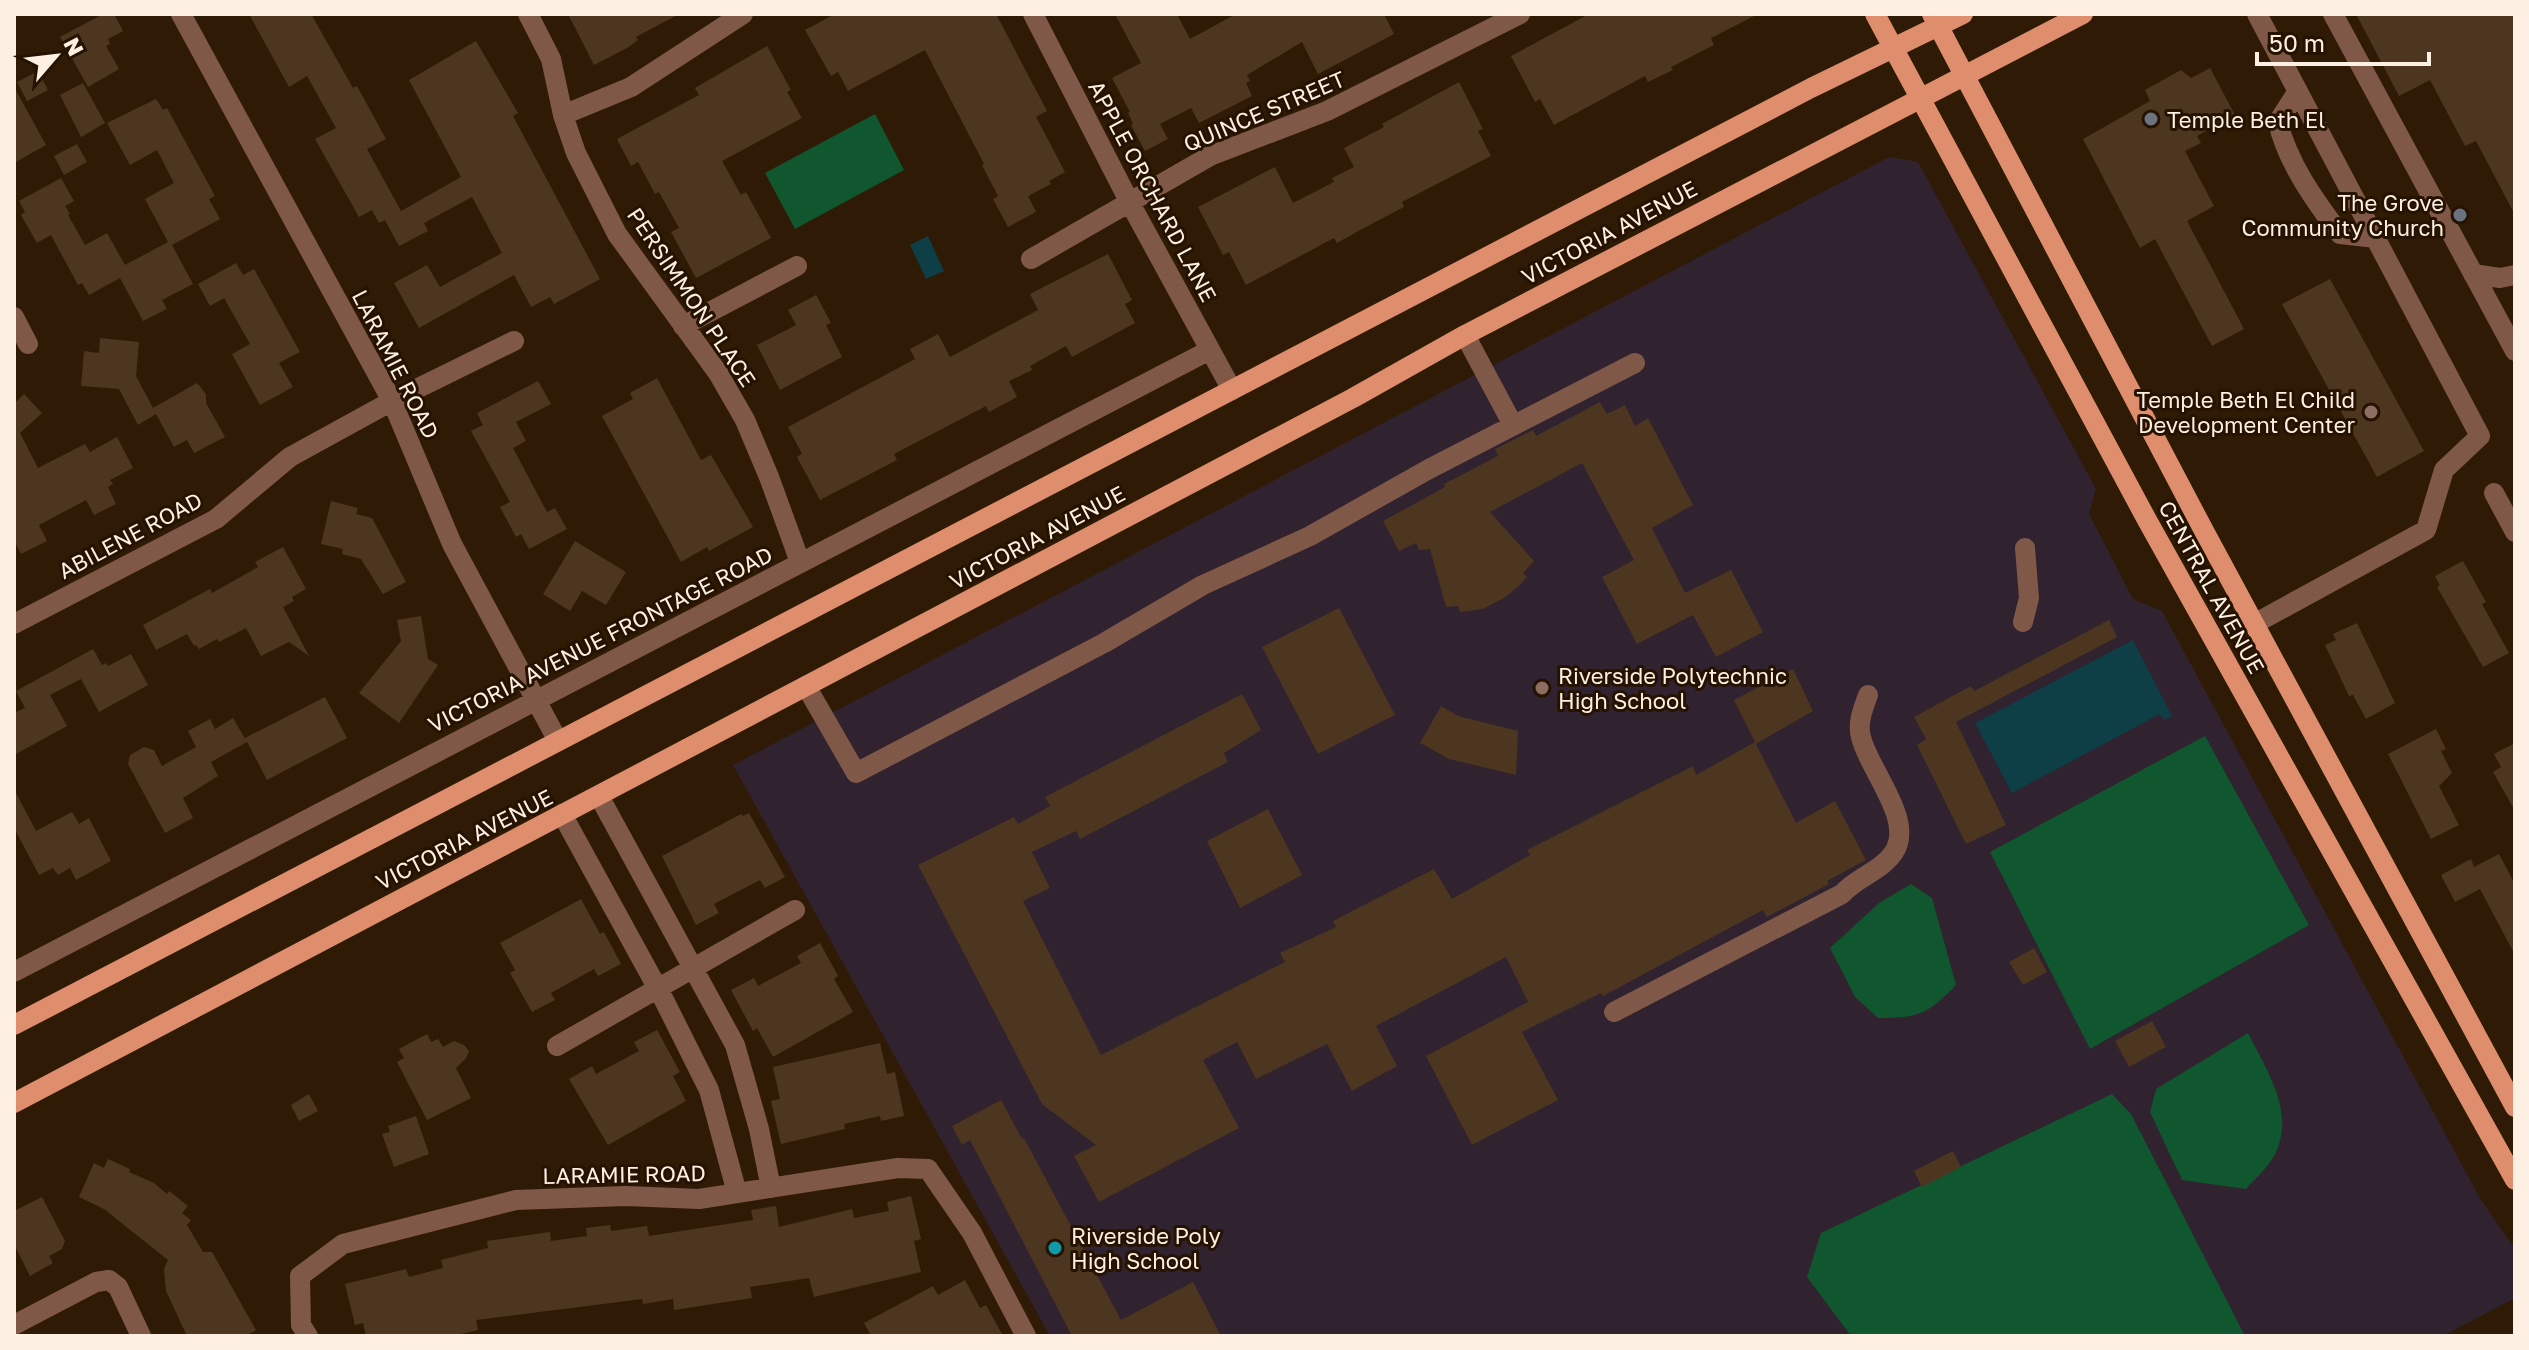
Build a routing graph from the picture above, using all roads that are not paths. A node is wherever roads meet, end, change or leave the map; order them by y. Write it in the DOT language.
graph roads {
  1 [pos="181,14"];
  2 [pos="528,14"];
  3 [pos="743,14"];
  4 [pos="1033,14"];
  5 [pos="1520,14"];
  6 [pos="1875,14"];
  7 [pos="1963,14"];
  8 [pos="2083,14"];
  9 [pos="2257,14"];
  10 [pos="2333,14"];
  11 [pos="1935,20"];
  12 [pos="1894,49"];
  13 [pos="1964,75"];
  14 [pos="2298,91"];
  15 [pos="1919,97"];
  16 [pos="563,115"];
  17 [pos="1130,203"];
  18 [pos="2376,238"];
  19 [pos="1031,259"];
  20 [pos="797,266"];
  21 [pos="2473,274"];
  22 [pos="2515,275"];
  23 [pos="14,317"];
  24 [pos="683,326"];
  25 [pos="1465,335"];
  26 [pos="514,341"];
  27 [pos="28,344"];
  28 [pos="1210,350"];
  29 [pos="2515,351"];
  30 [pos="1635,363"];
  31 [pos="1232,390"];
  32 [pos="392,401"];
  33 [pos="1513,425"];
  34 [pos="2494,493"];
  35 [pos="2515,532"];
  36 [pos="2025,548"];
  37 [pos="800,562"];
  38 [pos="2023,622"];
  39 [pos="14,624"];
  40 [pos="2254,624"];
  41 [pos="806,686"];
  42 [pos="1868,695"];
  43 [pos="536,698"];
  44 [pos="558,741"];
  45 [pos="599,796"];
  46 [pos="562,814"];
  47 [pos="795,910"];
  48 [pos="693,969"];
  49 [pos="14,972"];
  50 [pos="658,989"];
  51 [pos="1614,1012"];
  52 [pos="14,1025"];
  53 [pos="557,1046"];
  54 [pos="14,1103"];
  55 [pos="2515,1107"];
  56 [pos="2508,1153"];
  57 [pos="2515,1180"];
  58 [pos="771,1188"];
  59 [pos="737,1193"];
  60 [pos="14,1325"];
  61 [pos="141,1336"];
  62 [pos="308,1336"];
  63 [pos="1026,1336"];
  1 -- 32 [label="street, LARAMIE ROAD"];
  2 -- 16 [label="street, PERSIMMON PLACE"];
  3 -- 16 [label="street"];
  4 -- 17 [label="street, APPLE ORCHARD LANE"];
  5 -- 17 [label="street, QUINCE STREET"];
  6 -- 12 [label="main road, CENTRAL AVENUE"];
  7 -- 11 [label="main road, VICTORIA AVENUE"];
  8 -- 13 [label="main road, VICTORIA AVENUE"];
  9 -- 14 [label="street"];
  10 -- 21 [label="street"];
  11 -- 12 [label="main road, VICTORIA AVENUE"];
  11 -- 13 [label="main road, CENTRAL AVENUE"];
  12 -- 15 [label="main road, CENTRAL AVENUE"];
  12 -- 31 [label="main road, VICTORIA AVENUE"];
  13 -- 15 [label="main road, VICTORIA AVENUE"];
  13 -- 40 [label="main road, CENTRAL AVENUE"];
  14 -- 18 [label="street"];
  14 -- 18 [label="street"];
  15 -- 25 [label="main road, VICTORIA AVENUE"];
  15 -- 56 [label="main road, CENTRAL AVENUE"];
  16 -- 24 [label="street, PERSIMMON PLACE"];
  17 -- 19 [label="street, QUINCE STREET"];
  17 -- 28 [label="street, APPLE ORCHARD LANE"];
  18 -- 40 [label="street"];
  20 -- 24 [label="street"];
  21 -- 22 [label="street"];
  21 -- 29 [label="street"];
  23 -- 27 [label="street"];
  24 -- 37 [label="street, PERSIMMON PLACE"];
  25 -- 33 [label="street"];
  25 -- 41 [label="main road, VICTORIA AVENUE"];
  26 -- 32 [label="street, ABILENE ROAD"];
  28 -- 31 [label="street, APPLE ORCHARD LANE"];
  28 -- 37 [label="street, VICTORIA AVENUE FRONTAGE ROAD"];
  30 -- 33 [label="street"];
  31 -- 44 [label="main road, VICTORIA AVENUE"];
  32 -- 39 [label="street, ABILENE ROAD"];
  32 -- 43 [label="street, LARAMIE ROAD"];
  33 -- 41 [label="street"];
  34 -- 35 [label="street"];
  36 -- 38 [label="street"];
  37 -- 43 [label="street, VICTORIA AVENUE FRONTAGE ROAD"];
  40 -- 55 [label="main road, CENTRAL AVENUE"];
  41 -- 45 [label="main road, VICTORIA AVENUE"];
  42 -- 51 [label="street"];
  43 -- 44 [label="street, LARAMIE ROAD"];
  43 -- 49 [label="street, VICTORIA AVENUE FRONTAGE ROAD"];
  44 -- 52 [label="main road, VICTORIA AVENUE"];
  45 -- 46 [label="main road, VICTORIA AVENUE"];
  45 -- 48 [label="street"];
  46 -- 50 [label="street"];
  46 -- 54 [label="main road, VICTORIA AVENUE"];
  47 -- 48 [label="street"];
  48 -- 50 [label="street"];
  48 -- 58 [label="street"];
  50 -- 53 [label="street"];
  50 -- 59 [label="street"];
  56 -- 57 [label="main road, CENTRAL AVENUE"];
  58 -- 59 [label="street, LARAMIE ROAD"];
  58 -- 63 [label="street, LARAMIE ROAD"];
  59 -- 62 [label="street, LARAMIE ROAD"];
  60 -- 61 [label="street"];
}
